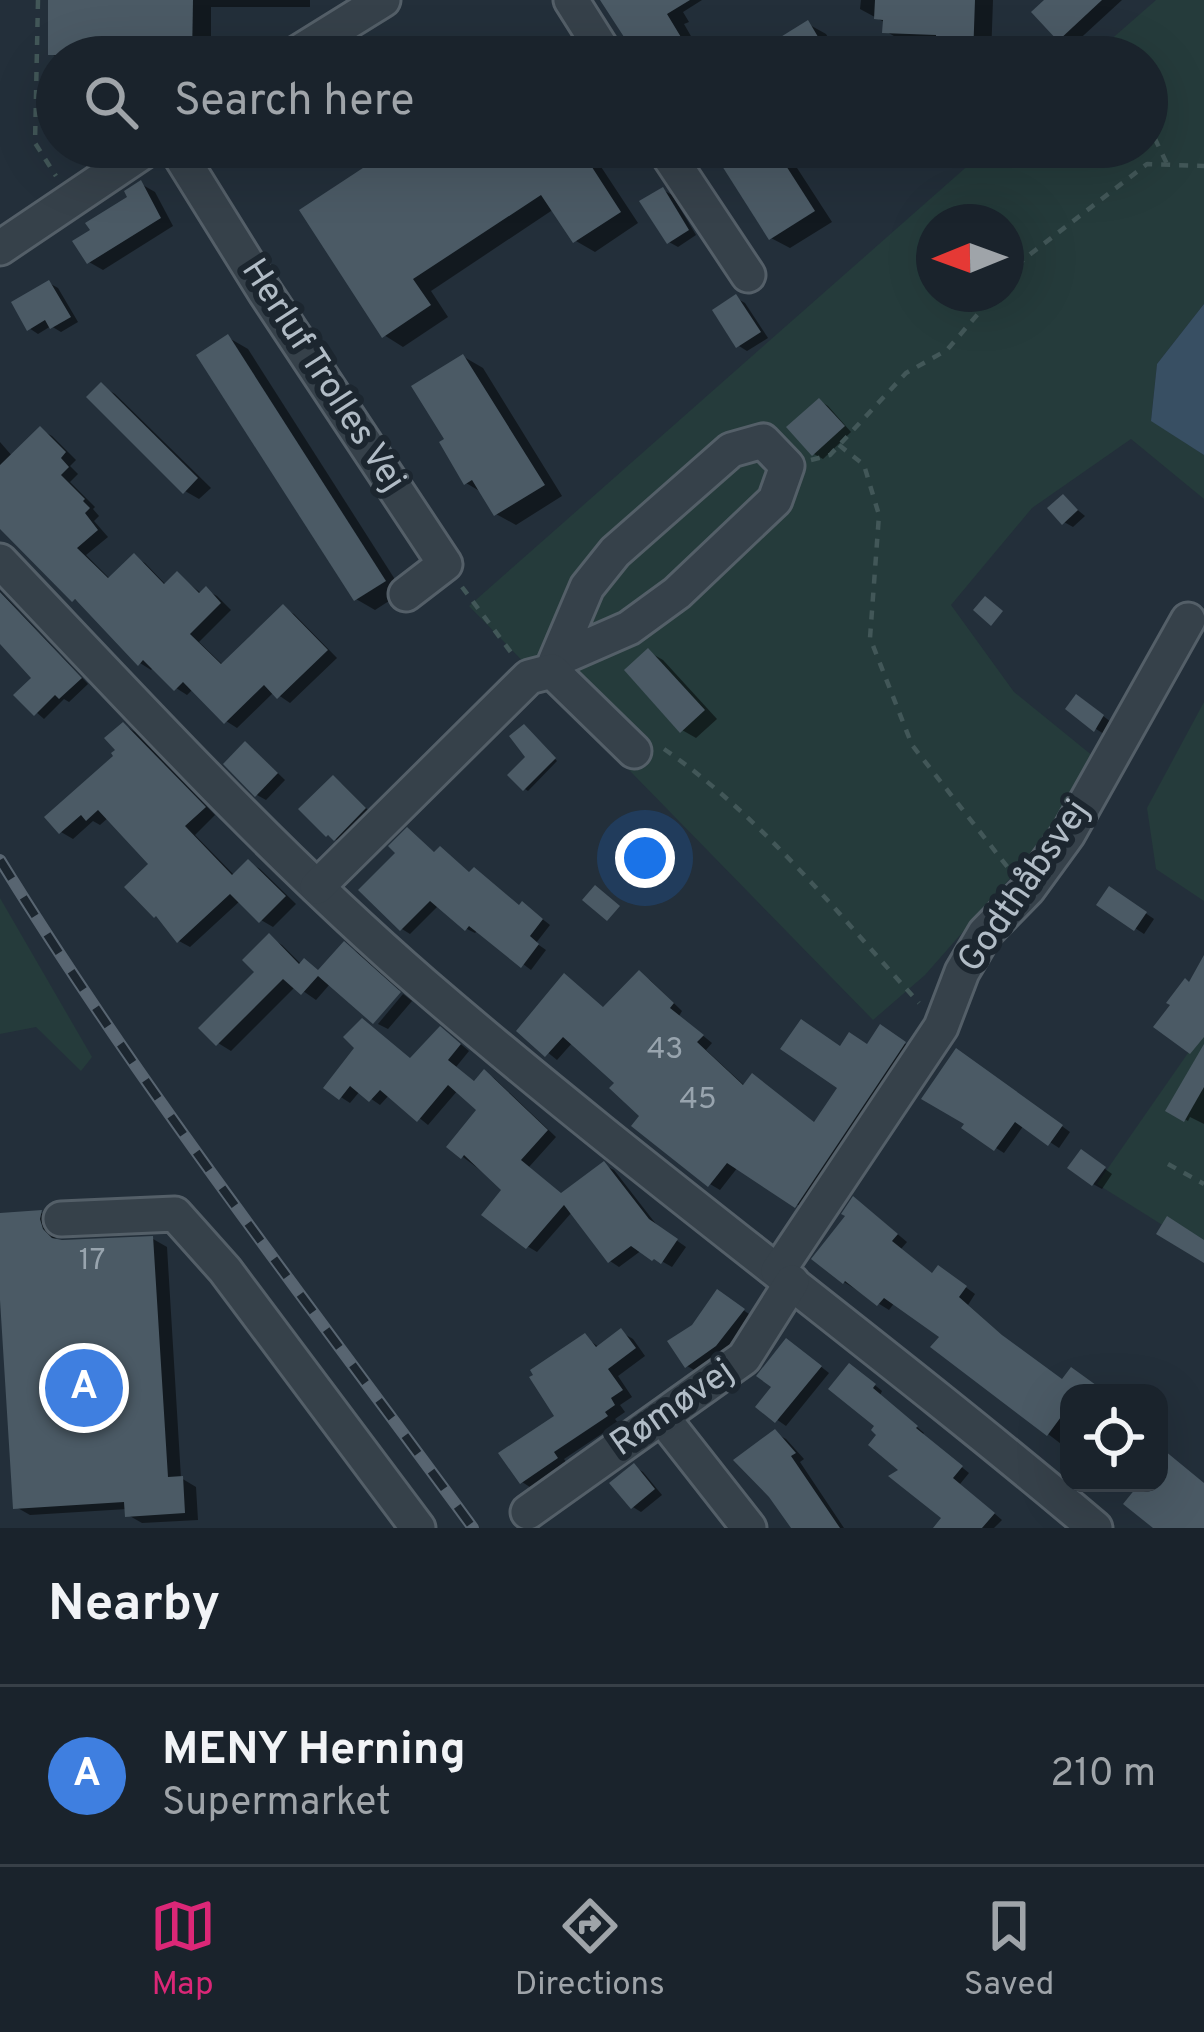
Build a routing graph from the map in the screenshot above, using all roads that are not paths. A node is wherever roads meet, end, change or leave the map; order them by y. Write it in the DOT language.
graph roads {
  1 [pos="382,0"];
  2 [pos="571,0"];
  3 [pos="325,36"];
  4 [pos="594,36"];
  5 [pos="119,168"];
  6 [pos="188,168"];
  7 [pos="677,168"];
  8 [pos="0,248"];
  9 [pos="748,275"];
  10 [pos="0,560"];
  11 [pos="406,594"];
  12 [pos="1188,620"];
  13 [pos="545,669"];
  14 [pos="634,751"];
  15 [pos="317,887"];
  16 [pos="61,1219"];
  17 [pos="785,1277"];
  18 [pos="662,1417"];
  19 [pos="527,1511"];
  20 [pos="418,1528"];
  21 [pos="749,1528"];
  22 [pos="1095,1528"];
  1 -- 3 [label="street"];
  2 -- 4 [label="street"];
  5 -- 8 [label="street"];
  6 -- 11 [label="street, Herluf Trolles Vej"];
  7 -- 9 [label="street"];
  10 -- 15 [label="street"];
  12 -- 17 [label="street, Godthåbsvej"];
  13 -- 13 [label="street"];
  13 -- 14 [label="street"];
  13 -- 15 [label="street"];
  15 -- 17 [label="street"];
  16 -- 20 [label="street"];
  17 -- 18 [label="street, Rømøvej"];
  17 -- 22 [label="street"];
  18 -- 19 [label="street, Rømøvej"];
  18 -- 21 [label="street"];
}
